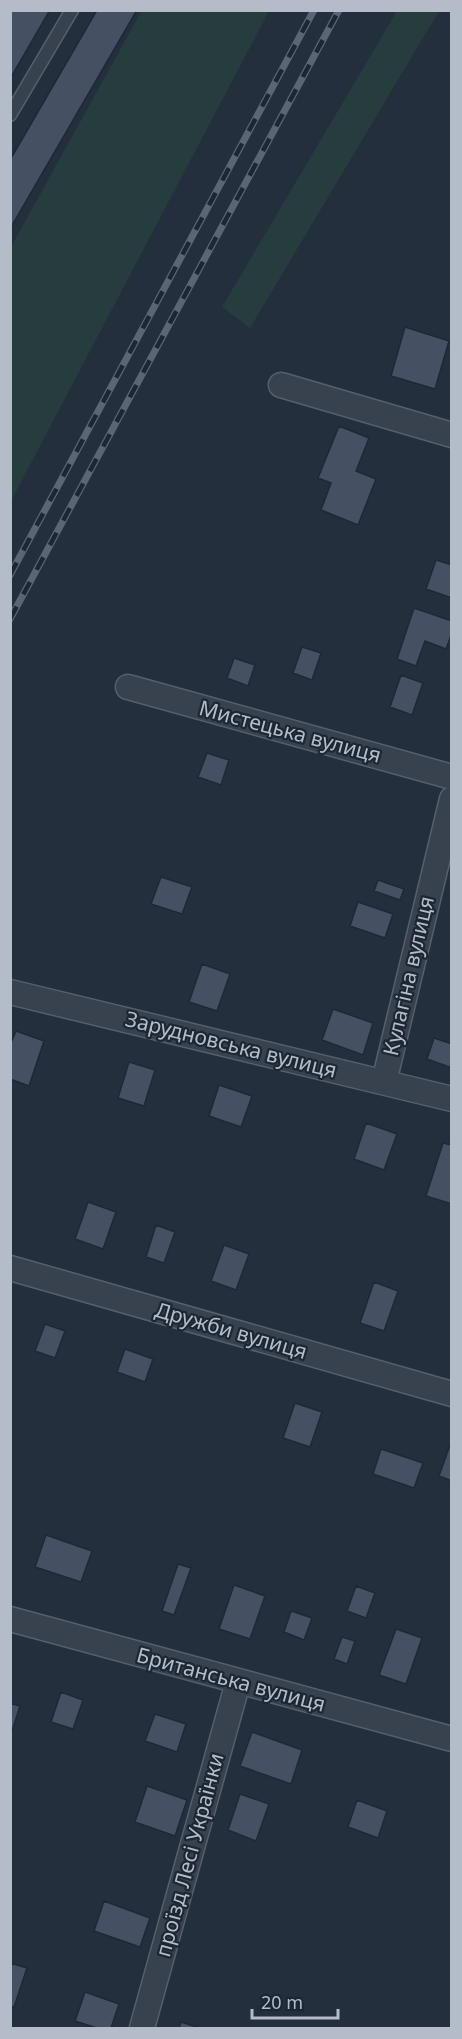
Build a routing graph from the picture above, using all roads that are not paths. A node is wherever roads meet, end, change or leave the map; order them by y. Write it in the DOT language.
graph roads {
  1 [pos="72,10"];
  2 [pos="10,116"];
  3 [pos="280,386"];
  4 [pos="452,435"];
  5 [pos="128,687"];
  6 [pos="452,777"];
  7 [pos="452,799"];
  8 [pos="10,992"];
  9 [pos="384,1082"];
  10 [pos="452,1099"];
  11 [pos="10,1268"];
  12 [pos="452,1394"];
  13 [pos="10,1619"];
  14 [pos="238,1682"];
  15 [pos="452,1739"];
  16 [pos="142,2028"];
  1 -- 2 [label="lane"];
  3 -- 4 [label="street"];
  5 -- 6 [label="street, Мистецька вулиця"];
  7 -- 9 [label="street, Кулагіна вулиця"];
  8 -- 9 [label="street, Зарудновська вулиця"];
  9 -- 10 [label="street, Зарудновська вулиця"];
  11 -- 12 [label="street, Дружби вулиця"];
  13 -- 14 [label="street, Британська вулиця"];
  14 -- 15 [label="street, Британська вулиця"];
  14 -- 16 [label="street, проїзд Лесі Українки"];
}
